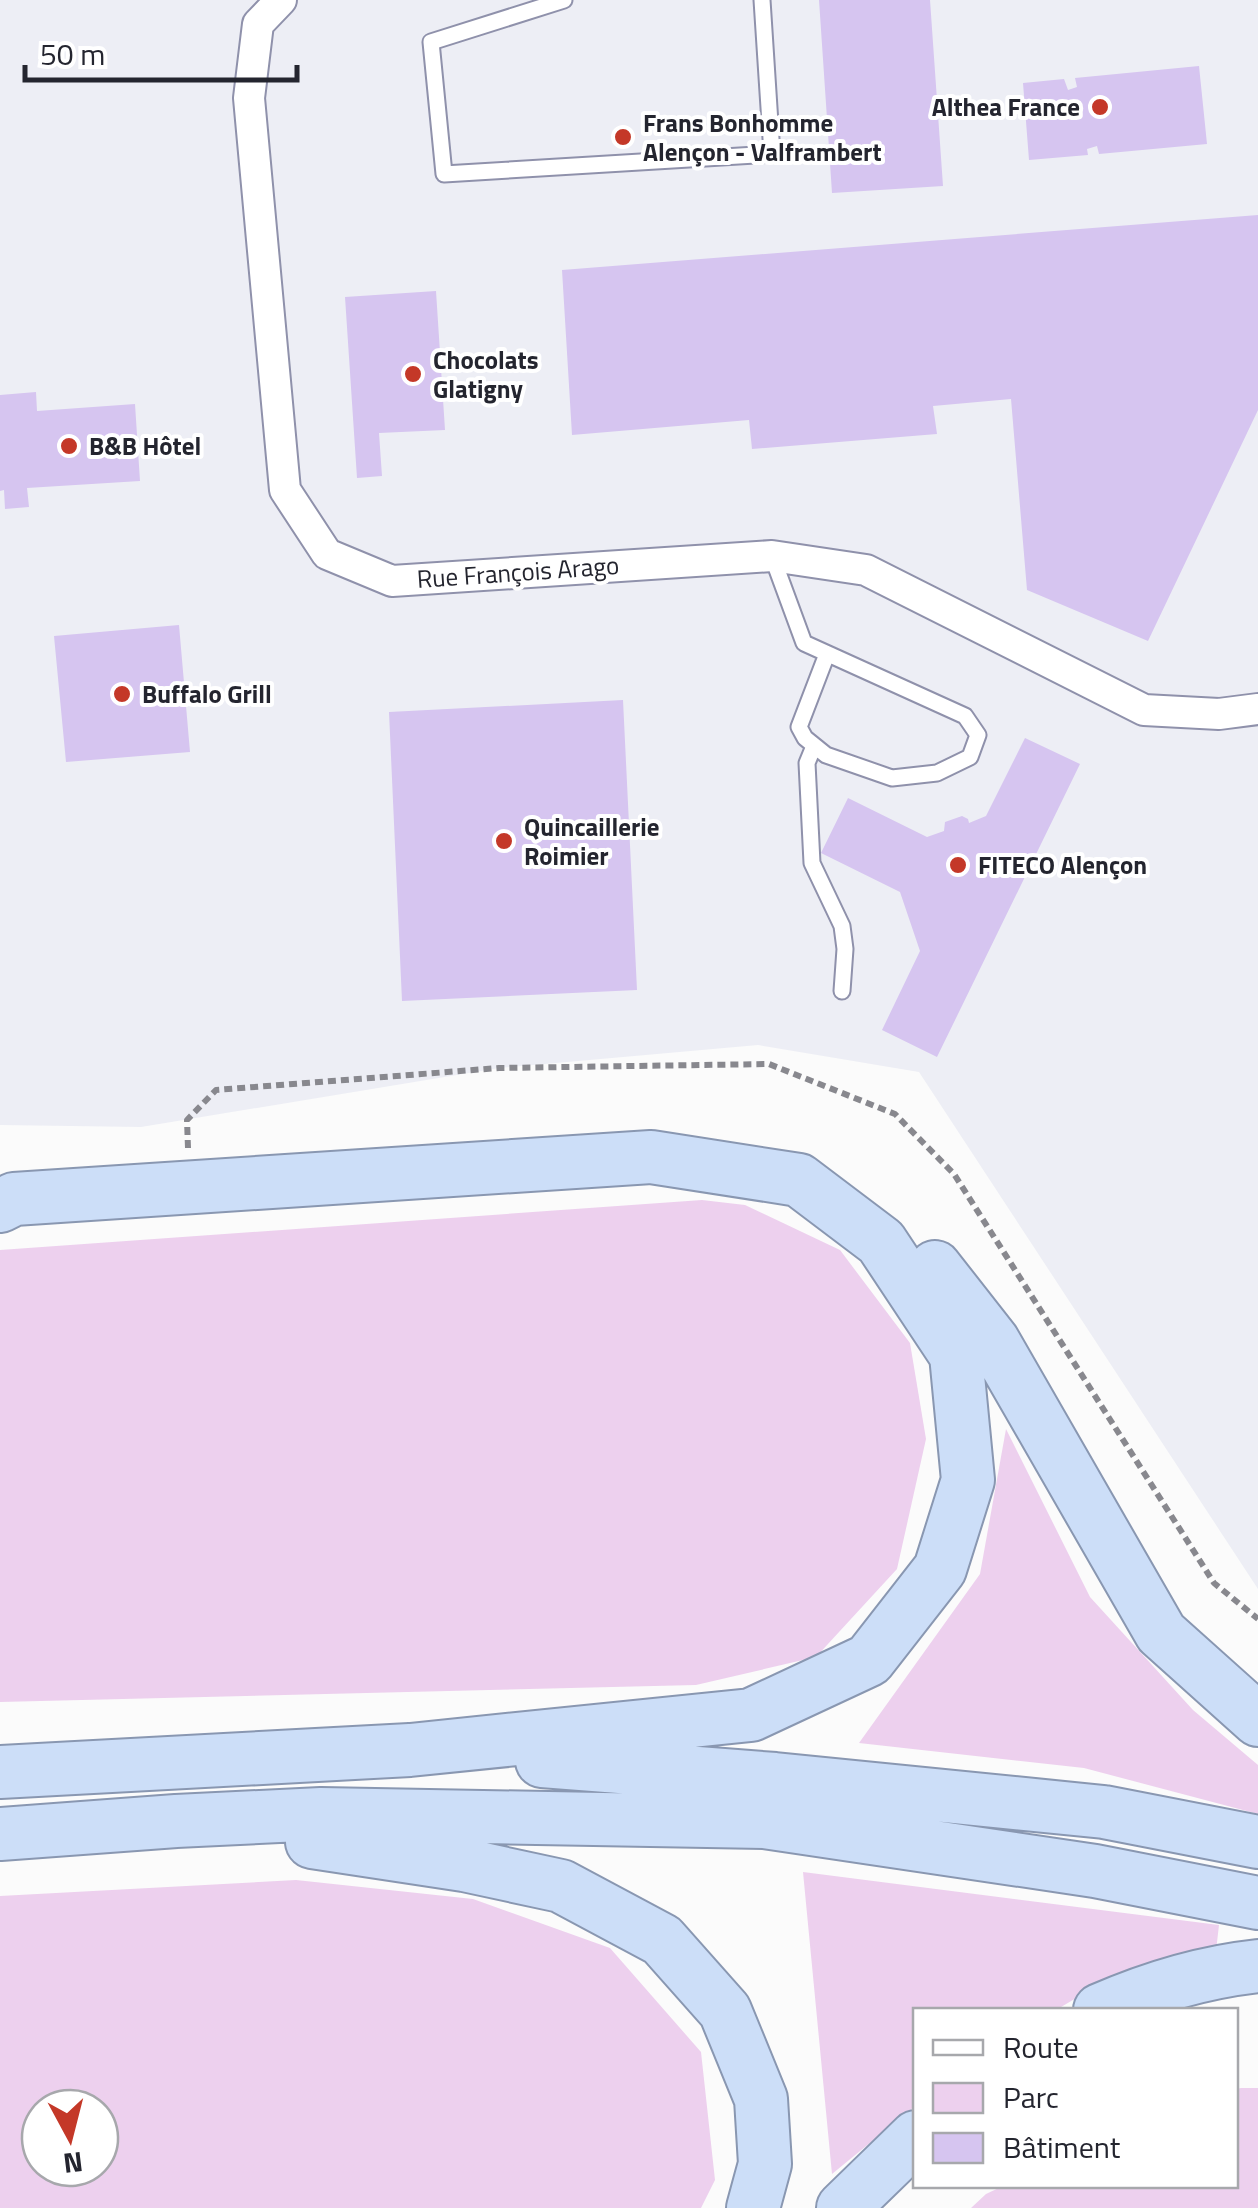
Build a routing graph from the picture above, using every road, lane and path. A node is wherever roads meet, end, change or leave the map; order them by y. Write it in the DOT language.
graph roads {
  1 [pos="564,0"];
  2 [pos="762,0"];
  3 [pos="270,6"];
  4 [pos="772,556"];
  5 [pos="828,654"];
  6 [pos="1258,709"];
  7 [pos="814,746"];
  8 [pos="842,991"];
  9 [pos="0,1164"];
  10 [pos="0,1206"];
  11 [pos="1258,1720"];
  12 [pos="410,1750"];
  13 [pos="0,1772"];
  14 [pos="176,1821"];
  15 [pos="0,1834"];
  16 [pos="1258,1842"];
  17 [pos="1258,1903"];
  18 [pos="1258,1966"];
  19 [pos="1105,2008"];
  20 [pos="913,2140"];
  21 [pos="753,2208"];
  22 [pos="843,2208"];
  1 -- 2 [label="lane"];
  3 -- 4 [label="street, Rue François Arago"];
  4 -- 5 [label="lane"];
  4 -- 6 [label="street, Rue François Arago"];
  5 -- 7 [label="lane"];
  5 -- 7 [label="lane"];
  7 -- 8 [label="lane"];
  9 -- 11 [label="highway"];
  10 -- 12 [label="highway"];
  12 -- 13 [label="highway"];
  12 -- 16 [label="highway"];
  14 -- 15 [label="highway"];
  14 -- 17 [label="highway"];
  14 -- 21 [label="highway"];
  18 -- 19 [label="highway"];
  20 -- 22 [label="highway"];
}
